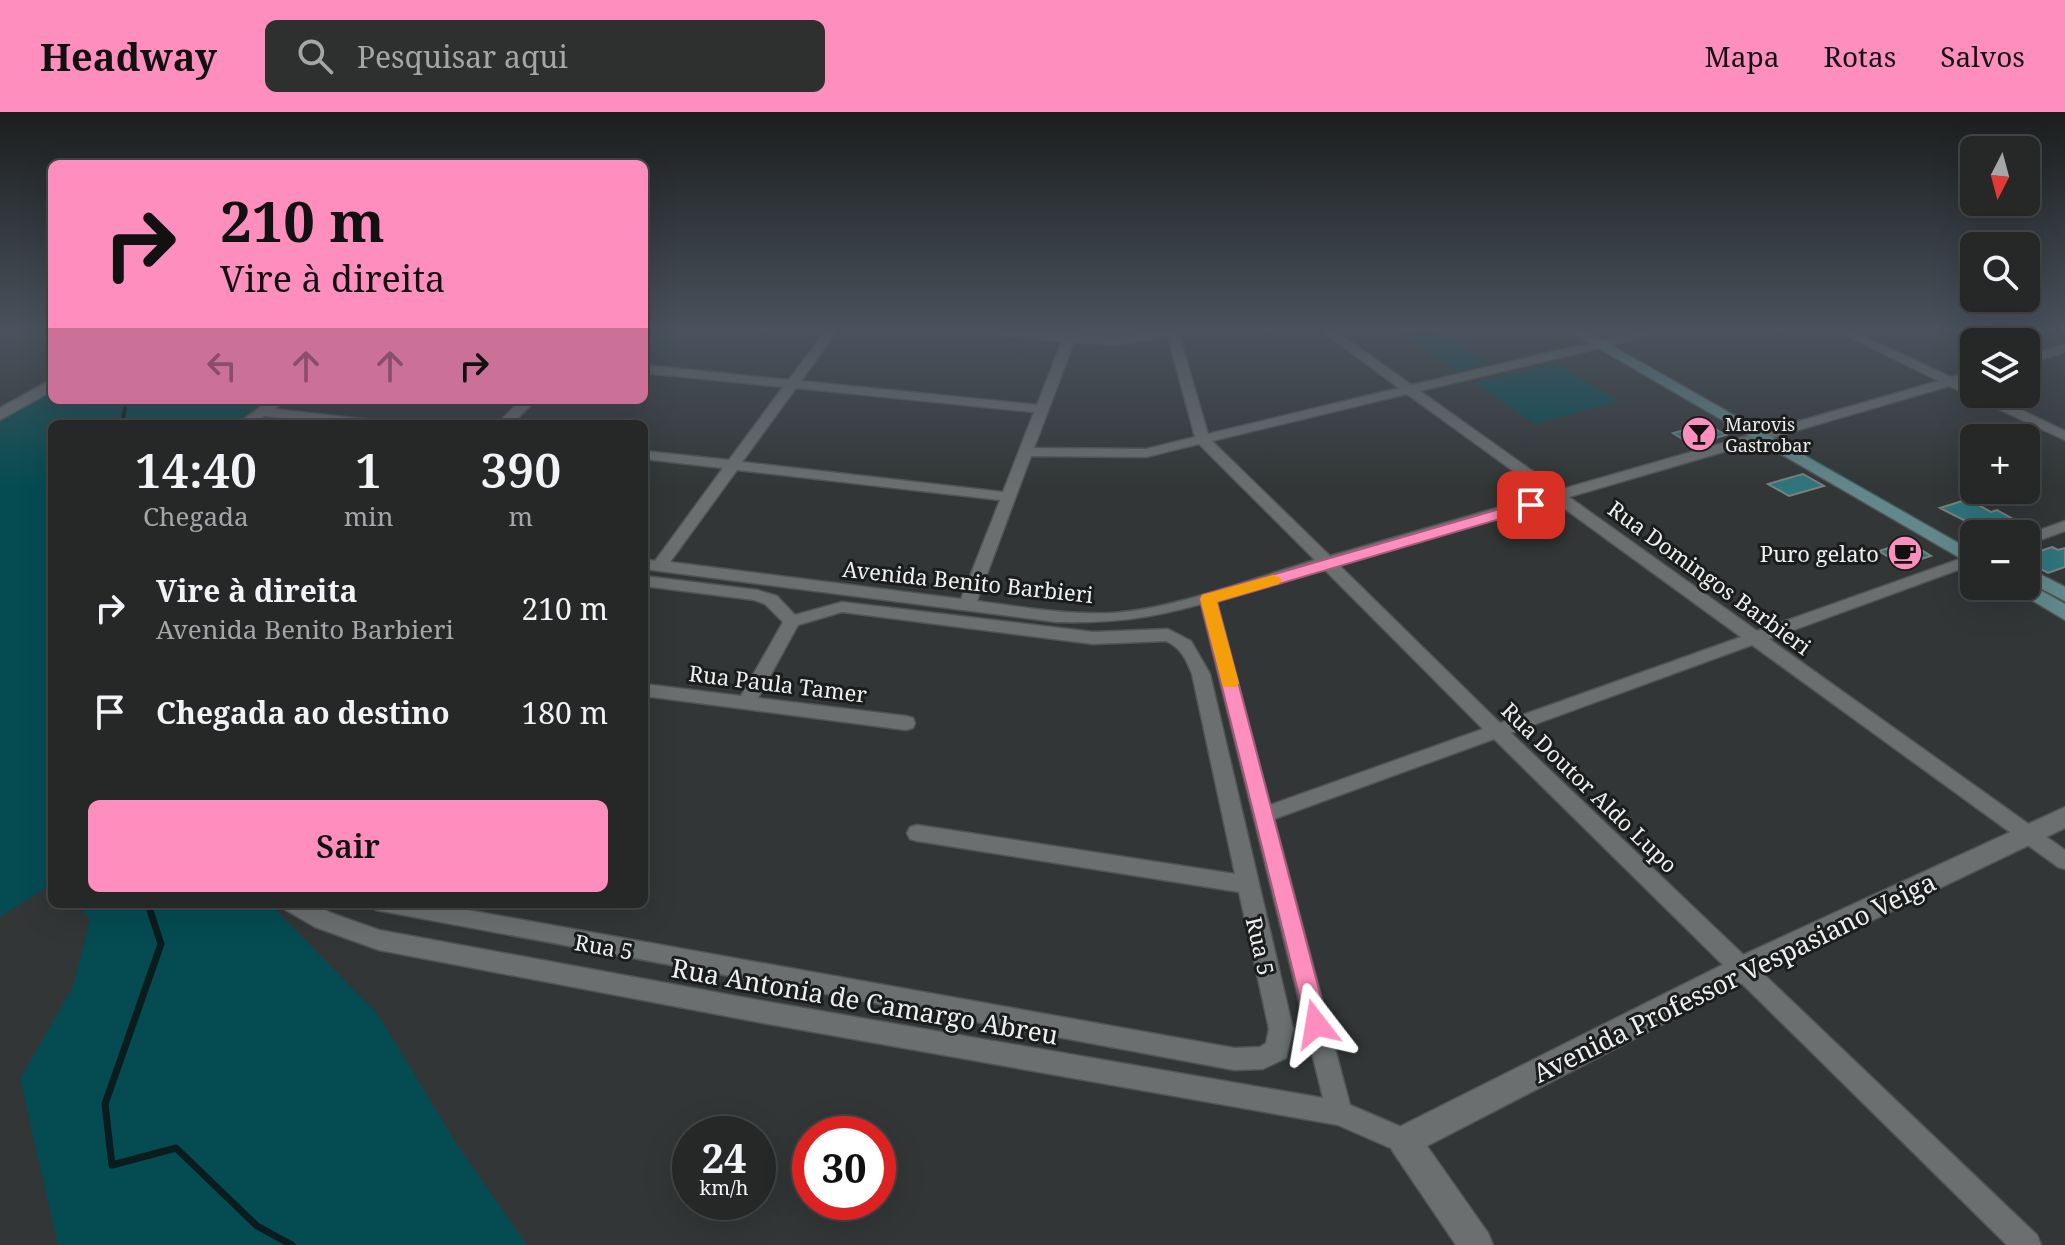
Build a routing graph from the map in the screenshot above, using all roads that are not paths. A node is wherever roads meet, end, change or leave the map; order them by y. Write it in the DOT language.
graph roads {
  1 [pos="792,384"];
  2 [pos="801,384"];
  3 [pos="1051,384"];
  4 [pos="1189,384"];
  5 [pos="1405,384"];
  6 [pos="1431,384"];
  7 [pos="1682,384"];
  8 [pos="1945,384"];
  9 [pos="48,386"];
  10 [pos="1412,389"];
  11 [pos="273,404"];
  12 [pos="525,404"];
  13 [pos="2007,408"];
  14 [pos="1042,409"];
  15 [pos="262,412"];
  16 [pos="0,415"];
  17 [pos="250,420"];
  18 [pos="335,420"];
  19 [pos="508,420"];
  20 [pos="1768,434"];
  21 [pos="2065,436"];
  22 [pos="1203,440"];
  23 [pos="1027,452"];
  24 [pos="648,455"];
  25 [pos="734,465"];
  26 [pos="1561,496"];
  27 [pos="1008,497"];
  28 [pos="2065,526"];
  29 [pos="2040,535"];
  30 [pos="1960,548"];
  31 [pos="1960,561"];
  32 [pos="652,565"];
  33 [pos="1327,565"];
  34 [pos="648,581"];
  35 [pos="2040,581"];
  36 [pos="808,585"];
  37 [pos="2065,595"];
  38 [pos="1208,599"];
  39 [pos="2040,599"];
  40 [pos="967,605"];
  41 [pos="2065,613"];
  42 [pos="793,618"];
  43 [pos="1757,637"];
  44 [pos="648,691"];
  45 [pos="746,703"];
  46 [pos="906,723"];
  47 [pos="1497,731"];
  48 [pos="1264,815"];
  49 [pos="2065,817"];
  50 [pos="917,833"];
  51 [pos="2028,835"];
  52 [pos="2065,861"];
  53 [pos="1246,884"];
  54 [pos="301,908"];
  55 [pos="406,908"];
  56 [pos="1744,968"];
  57 [pos="1339,1113"];
  58 [pos="1404,1141"];
  59 [pos="1476,1245"];
  60 [pos="2027,1245"];
  1 -- 25 [label="street"];
  2 -- 14 [label="street"];
  3 -- 14 [label="street"];
  4 -- 22 [label="street, Rua Doutor Aldo Lupo"];
  5 -- 10 [label="street, Rua Domingos Barbieri"];
  6 -- 10 [label="street"];
  7 -- 20 [label="main road"];
  8 -- 20 [label="street, Avenida Benito Barbieri"];
  9 -- 16 [label="street"];
  10 -- 22 [label="street"];
  10 -- 26 [label="street, Rua Domingos Barbieri"];
  11 -- 15 [label="street"];
  12 -- 19 [label="street"];
  13 -- 21 [label="street"];
  14 -- 23 [label="street"];
  15 -- 17 [label="street"];
  15 -- 18 [label="street"];
  20 -- 26 [label="street, Avenida Benito Barbieri"];
  20 -- 30 [label="main road"];
  22 -- 23 [label="street"];
  22 -- 33 [label="street, Rua Doutor Aldo Lupo"];
  23 -- 27 [label="street"];
  24 -- 25 [label="street"];
  25 -- 27 [label="street"];
  25 -- 32 [label="street"];
  26 -- 33 [label="street, Avenida Benito Barbieri"];
  26 -- 43 [label="street, Rua Domingos Barbieri"];
  27 -- 40 [label="street"];
  28 -- 29 [label="street"];
  31 -- 43 [label="street"];
  32 -- 36 [label="street, Avenida Benito Barbieri"];
  33 -- 38 [label="street, Avenida Benito Barbieri"];
  33 -- 47 [label="street, Rua Doutor Aldo Lupo"];
  34 -- 42 [label="street"];
  35 -- 37 [label="main road"];
  36 -- 40 [label="street, Avenida Benito Barbieri"];
  36 -- 42 [label="street"];
  38 -- 40 [label="street, Avenida Benito Barbieri"];
  38 -- 48 [label="street"];
  39 -- 41 [label="main road"];
  42 -- 45 [label="street"];
  42 -- 53 [label="street, Rua 5"];
  43 -- 47 [label="street"];
  43 -- 51 [label="street, Rua Domingos Barbieri"];
  44 -- 45 [label="street, Rua Paula Tamer"];
  45 -- 46 [label="street, Rua Paula Tamer"];
  47 -- 48 [label="street"];
  47 -- 56 [label="street, Rua Doutor Aldo Lupo"];
  48 -- 57 [label="street"];
  49 -- 51 [label="street, Avenida Professor Vespasiano Veiga"];
  50 -- 53 [label="street"];
  51 -- 52 [label="street, Rua Domingos Barbieri"];
  51 -- 56 [label="street, Avenida Professor Vespasiano Veiga"];
  53 -- 55 [label="street, Rua 5"];
  54 -- 57 [label="street, Rua Antonia de Camargo Abreu"];
  56 -- 58 [label="street, Avenida Professor Vespasiano Veiga"];
  56 -- 60 [label="street, Rua Doutor Aldo Lupo"];
  57 -- 58 [label="street, Rua Antonia de Camargo Abreu"];
  58 -- 59 [label="street"];
}
